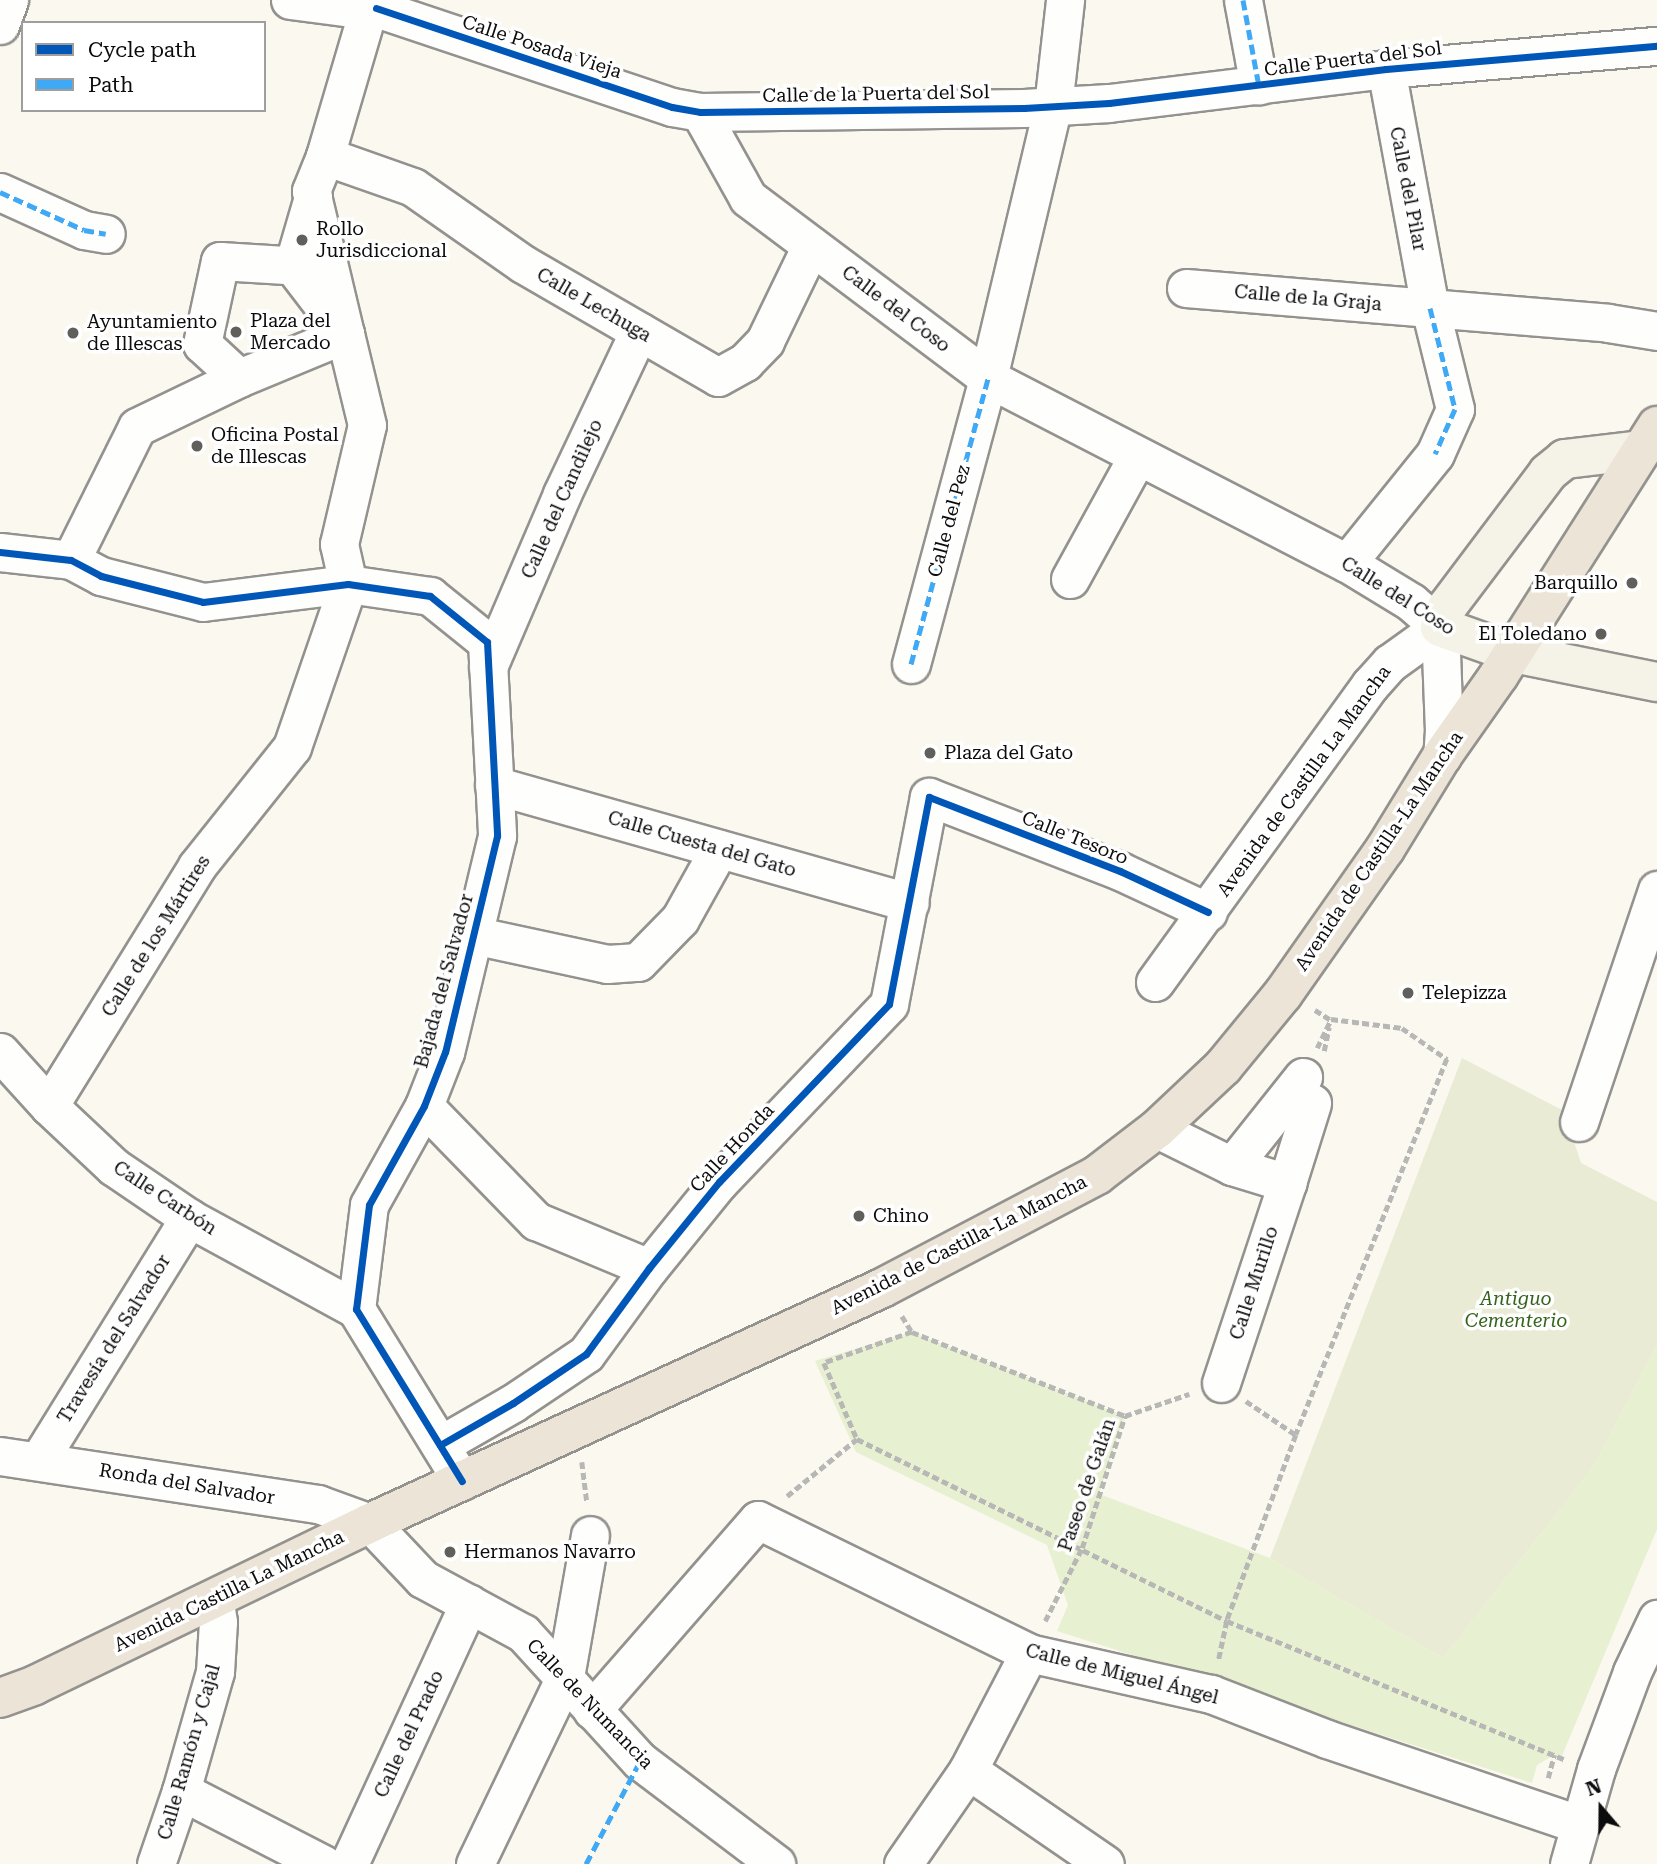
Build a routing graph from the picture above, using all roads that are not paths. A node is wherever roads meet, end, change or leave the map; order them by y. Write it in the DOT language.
graph roads {
  1 [pos="9,0"];
  2 [pos="290,0"];
  3 [pos="1065,0"];
  4 [pos="1243,0"];
  5 [pos="377,6"];
  6 [pos="0,25"];
  7 [pos="1657,46"];
  8 [pos="1386,69"];
  9 [pos="1259,86"];
  10 [pos="1053,106"];
  11 [pos="700,112"];
  12 [pos="325,156"];
  13 [pos="0,192"];
  14 [pos="313,197"];
  15 [pos="106,234"];
  16 [pos="811,246"];
  17 [pos="293,266"];
  18 [pos="330,268"];
  19 [pos="1186,288"];
  20 [pos="1430,308"];
  21 [pos="639,331"];
  22 [pos="1657,331"];
  23 [pos="345,334"];
  24 [pos="239,378"];
  25 [pos="988,379"];
  26 [pos="1649,438"];
  27 [pos="1137,457"];
  28 [pos="0,552"];
  29 [pos="71,560"];
  30 [pos="1347,562"];
  31 [pos="1070,579"];
  32 [pos="348,584"];
  33 [pos="1440,627"];
  34 [pos="1513,653"];
  35 [pos="911,664"];
  36 [pos="488,667"];
  37 [pos="1657,682"];
  38 [pos="1442,756"];
  39 [pos="494,785"];
  40 [pos="929,797"];
  41 [pos="719,849"];
  42 [pos="1657,890"];
  43 [pos="910,904"];
  44 [pos="1208,912"];
  45 [pos="473,935"];
  46 [pos="1155,982"];
  47 [pos="0,1052"];
  48 [pos="50,1106"];
  49 [pos="424,1106"];
  50 [pos="1579,1122"];
  51 [pos="1157,1129"];
  52 [pos="1232,1166"];
  53 [pos="1287,1183"];
  54 [pos="189,1218"];
  55 [pos="649,1268"];
  56 [pos="356,1309"];
  57 [pos="1221,1383"];
  58 [pos="440,1445"];
  59 [pos="0,1456"];
  60 [pos="39,1460"];
  61 [pos="462,1481"];
  62 [pos="425,1498"];
  63 [pos="370,1523"];
  64 [pos="590,1535"];
  65 [pos="214,1598"];
  66 [pos="468,1604"];
  67 [pos="1657,1619"];
  68 [pos="1029,1653"];
  69 [pos="565,1676"];
  70 [pos="17,1691"];
  71 [pos="0,1709"];
  72 [pos="592,1710"];
  73 [pos="968,1770"];
  74 [pos="181,1791"];
  75 [pos="1579,1851"];
  76 [pos="156,1864"];
  77 [pos="323,1864"];
  78 [pos="349,1864"];
  79 [pos="475,1864"];
  80 [pos="776,1864"];
  81 [pos="903,1864"];
  82 [pos="1105,1864"];
  1 -- 6 [label="street"];
  2 -- 5 [label="street, Calle Posada Vieja"];
  3 -- 10 [label="street, Calle del Pez"];
  4 -- 9 [label="street"];
  5 -- 11 [label="street, Calle Posada Vieja"];
  5 -- 12 [label="street"];
  7 -- 8 [label="street, Calle Puerta del Sol"];
  8 -- 9 [label="street, Calle Puerta del Sol"];
  8 -- 20 [label="street, Calle del Pilar"];
  9 -- 10 [label="street, Calle Puerta del Sol"];
  10 -- 11 [label="street, Calle de la Puerta del Sol"];
  10 -- 25 [label="street, Calle del Pez"];
  11 -- 16 [label="street, Calle del Coso"];
  12 -- 14 [label="street"];
  12 -- 21 [label="street, Calle Lechuga"];
  13 -- 15 [label="street"];
  14 -- 17 [label="street"];
  14 -- 18 [label="street"];
  16 -- 21 [label="street, Calle Lechuga"];
  16 -- 25 [label="street, Calle del Coso"];
  17 -- 18 [label="street"];
  17 -- 23 [label="street"];
  17 -- 24 [label="street"];
  18 -- 23 [label="street"];
  19 -- 20 [label="street, Calle de la Graja"];
  20 -- 22 [label="street, Calle de la Graja"];
  20 -- 30 [label="street"];
  21 -- 36 [label="street, Calle del Candilejo"];
  23 -- 24 [label="street"];
  23 -- 32 [label="street"];
  24 -- 29 [label="street"];
  25 -- 27 [label="street, Calle del Coso"];
  25 -- 35 [label="street, Calle del Pez"];
  26 -- 33 [label="street"];
  26 -- 34 [label="main road, Avenida de Castilla-La Mancha"];
  27 -- 30 [label="street, Calle del Coso"];
  27 -- 31 [label="street"];
  28 -- 29 [label="street"];
  29 -- 32 [label="street, Bajada del Salvador"];
  30 -- 33 [label="street, Calle del Coso"];
  32 -- 36 [label="street, Bajada del Salvador"];
  32 -- 48 [label="street, Calle de los Mártires"];
  33 -- 34 [label="street, Calle del Coso"];
  33 -- 38 [label="street"];
  33 -- 44 [label="street, Avenida de Castilla La Mancha"];
  34 -- 37 [label="street, Calle del Coso"];
  34 -- 38 [label="main road, Avenida de Castilla-La Mancha"];
  36 -- 39 [label="street, Bajada del Salvador"];
  38 -- 51 [label="main road, Avenida de Castilla-La Mancha"];
  39 -- 41 [label="street, Calle Cuesta del Gato"];
  39 -- 45 [label="street, Bajada del Salvador"];
  40 -- 43 [label="street, Calle Honda"];
  40 -- 44 [label="street, Calle Tesoro"];
  41 -- 43 [label="street, Calle Cuesta del Gato"];
  41 -- 45 [label="street"];
  42 -- 50 [label="street"];
  43 -- 55 [label="street, Calle Honda"];
  44 -- 46 [label="street, Avenida de Castilla La Mancha"];
  45 -- 49 [label="street, Bajada del Salvador"];
  47 -- 48 [label="street, Calle Carbón"];
  48 -- 54 [label="street, Calle Carbón"];
  49 -- 55 [label="street"];
  49 -- 56 [label="street, Bajada del Salvador"];
  51 -- 52 [label="street"];
  51 -- 61 [label="main road, Avenida de Castilla-La Mancha"];
  52 -- 53 [label="street"];
  52 -- 53 [label="street, Calle Murillo"];
  53 -- 57 [label="street, Calle Murillo"];
  54 -- 56 [label="street, Calle Carbón"];
  54 -- 60 [label="street, Travesía del Salvador"];
  55 -- 58 [label="street, Calle Honda"];
  56 -- 58 [label="street"];
  58 -- 61 [label="street"];
  59 -- 60 [label="street, Ronda del Salvador"];
  60 -- 63 [label="street, Ronda del Salvador"];
  61 -- 62 [label="main road, Avenida de Castilla-La Mancha"];
  62 -- 63 [label="main road, Avenida Castilla La Mancha"];
  63 -- 65 [label="main road, Avenida Castilla La Mancha"];
  63 -- 66 [label="street, Calle de Numancia"];
  64 -- 69 [label="street"];
  65 -- 70 [label="main road, Avenida Castilla La Mancha"];
  65 -- 74 [label="street, Calle Ramón y Cajal"];
  66 -- 69 [label="street, Calle de Numancia"];
  66 -- 78 [label="street, Calle del Prado"];
  67 -- 75 [label="street"];
  68 -- 72 [label="street, Calle de Miguel Ángel"];
  68 -- 73 [label="street"];
  68 -- 75 [label="street, Calle de Miguel Ángel"];
  69 -- 72 [label="street, Calle de Numancia"];
  69 -- 79 [label="street"];
  70 -- 71 [label="main road, Avenida Castilla La Mancha"];
  72 -- 80 [label="street, Calle de Numancia"];
  73 -- 81 [label="street"];
  73 -- 82 [label="street"];
  74 -- 76 [label="street, Calle Ramón y Cajal"];
  74 -- 77 [label="street"];
}
